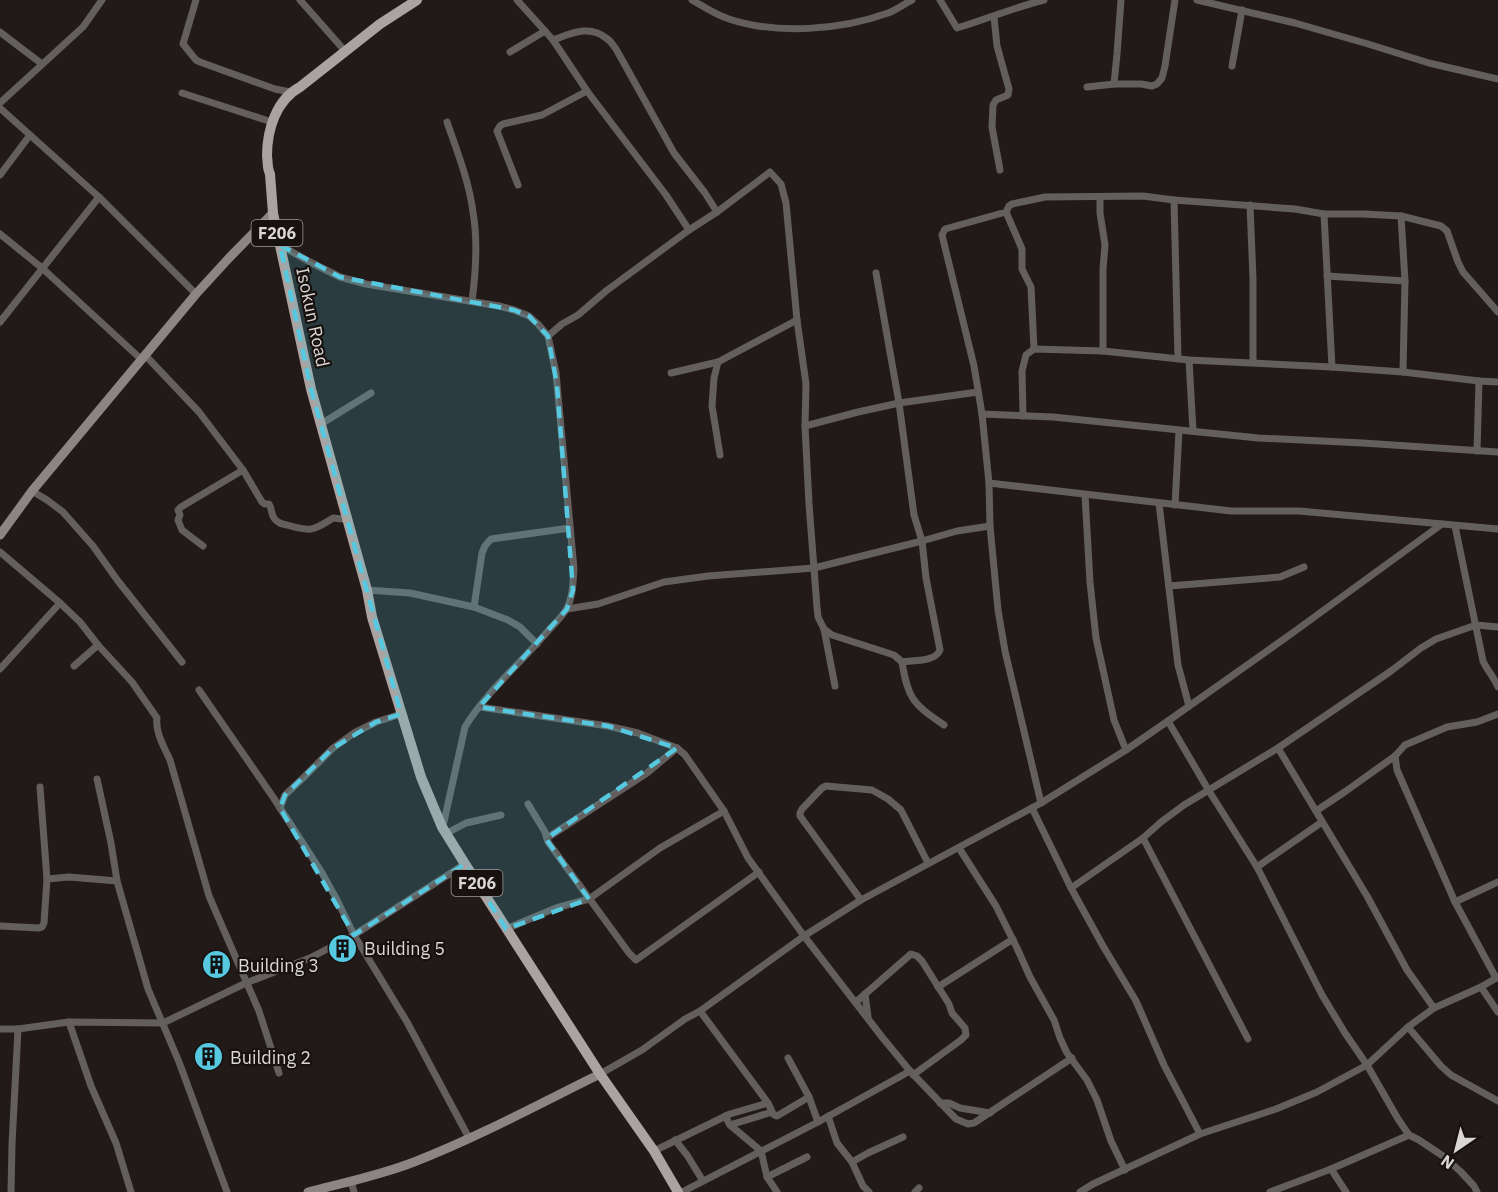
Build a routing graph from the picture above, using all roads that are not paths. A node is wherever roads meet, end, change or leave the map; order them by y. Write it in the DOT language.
graph roads {
  1 [pos="102,0"];
  2 [pos="196,0"];
  3 [pos="300,0"];
  4 [pos="417,0"];
  5 [pos="517,0"];
  6 [pos="692,0"];
  7 [pos="912,0"];
  8 [pos="940,0"];
  9 [pos="1044,0"];
  10 [pos="1120,0"];
  11 [pos="1175,0"];
  12 [pos="1197,0"];
  13 [pos="1242,10"];
  14 [pos="994,16"];
  15 [pos="545,31"];
  16 [pos="0,32"];
  17 [pos="553,40"];
  18 [pos="345,51"];
  19 [pos="510,52"];
  20 [pos="42,64"];
  21 [pos="1232,66"];
  22 [pos="1498,79"];
  23 [pos="1114,84"];
  24 [pos="1087,87"];
  25 [pos="290,92"];
  26 [pos="587,92"];
  27 [pos="183,93"];
  28 [pos="0,103"];
  29 [pos="0,108"];
  30 [pos="272,122"];
  31 [pos="447,122"];
  32 [pos="30,135"];
  33 [pos="1000,170"];
  34 [pos="0,175"];
  35 [pos="518,185"];
  36 [pos="99,196"];
  37 [pos="1100,197"];
  38 [pos="1174,200"];
  39 [pos="1250,205"];
  40 [pos="717,212"];
  41 [pos="1006,212"];
  42 [pos="273,213"];
  43 [pos="1324,214"];
  44 [pos="1401,216"];
  45 [pos="689,230"];
  46 [pos="0,234"];
  47 [pos="280,244"];
  48 [pos="42,268"];
  49 [pos="876,273"];
  50 [pos="1327,276"];
  51 [pos="1405,281"];
  52 [pos="196,294"];
  53 [pos="472,301"];
  54 [pos="1498,312"];
  55 [pos="797,320"];
  56 [pos="0,322"];
  57 [pos="548,336"];
  58 [pos="1034,349"];
  59 [pos="1103,351"];
  60 [pos="143,357"];
  61 [pos="1178,359"];
  62 [pos="1189,360"];
  63 [pos="718,362"];
  64 [pos="1253,362"];
  65 [pos="1332,367"];
  66 [pos="1403,372"];
  67 [pos="671,373"];
  68 [pos="1479,381"];
  69 [pos="1498,382"];
  70 [pos="978,392"];
  71 [pos="371,393"];
  72 [pos="899,403"];
  73 [pos="982,414"];
  74 [pos="1023,416"];
  75 [pos="321,424"];
  76 [pos="805,426"];
  77 [pos="1179,431"];
  78 [pos="1193,431"];
  79 [pos="1477,451"];
  80 [pos="1498,452"];
  81 [pos="720,455"];
  82 [pos="243,470"];
  83 [pos="989,483"];
  84 [pos="32,491"];
  85 [pos="1086,495"];
  86 [pos="1159,503"];
  87 [pos="1175,505"];
  88 [pos="347,517"];
  89 [pos="1442,524"];
  90 [pos="990,526"];
  91 [pos="1455,526"];
  92 [pos="570,528"];
  93 [pos="1498,529"];
  94 [pos="0,536"];
  95 [pos="922,541"];
  96 [pos="203,546"];
  97 [pos="0,552"];
  98 [pos="1304,567"];
  99 [pos="814,568"];
  100 [pos="1169,586"];
  101 [pos="367,590"];
  102 [pos="60,603"];
  103 [pos="474,607"];
  104 [pos="567,609"];
  105 [pos="1476,625"];
  106 [pos="1498,627"];
  107 [pos="824,629"];
  108 [pos="537,644"];
  109 [pos="98,645"];
  110 [pos="182,662"];
  111 [pos="902,662"];
  112 [pos="74,666"];
  113 [pos="0,669"];
  114 [pos="835,686"];
  115 [pos="1498,687"];
  116 [pos="199,690"];
  117 [pos="1189,706"];
  118 [pos="480,707"];
  119 [pos="401,714"];
  120 [pos="1498,714"];
  121 [pos="1168,721"];
  122 [pos="944,725"];
  123 [pos="677,748"];
  124 [pos="1278,748"];
  125 [pos="1126,750"];
  126 [pos="1395,756"];
  127 [pos="1380,767"];
  128 [pos="1398,770"];
  129 [pos="98,779"];
  130 [pos="40,787"];
  131 [pos="1209,791"];
  132 [pos="285,795"];
  133 [pos="273,797"];
  134 [pos="528,804"];
  135 [pos="1041,804"];
  136 [pos="279,808"];
  137 [pos="1032,808"];
  138 [pos="724,811"];
  139 [pos="1316,811"];
  140 [pos="501,815"];
  141 [pos="1322,822"];
  142 [pos="445,830"];
  143 [pos="546,838"];
  144 [pos="1143,838"];
  145 [pos="959,848"];
  146 [pos="928,863"];
  147 [pos="465,864"];
  148 [pos="1257,867"];
  149 [pos="759,872"];
  150 [pos="47,879"];
  151 [pos="117,881"];
  152 [pos="1498,882"];
  153 [pos="1071,888"];
  154 [pos="589,899"];
  155 [pos="861,900"];
  156 [pos="1455,902"];
  157 [pos="0,926"];
  158 [pos="507,929"];
  159 [pos="354,935"];
  160 [pos="804,936"];
  161 [pos="1013,939"];
  162 [pos="1497,978"];
  163 [pos="246,983"];
  164 [pos="938,987"];
  165 [pos="1481,987"];
  166 [pos="865,994"];
  167 [pos="855,1002"];
  168 [pos="1434,1008"];
  169 [pos="700,1011"];
  170 [pos="1498,1012"];
  171 [pos="868,1020"];
  172 [pos="69,1022"];
  173 [pos="163,1023"];
  174 [pos="1408,1027"];
  175 [pos="0,1029"];
  176 [pos="18,1029"];
  177 [pos="1248,1039"];
  178 [pos="1072,1058"];
  179 [pos="788,1059"];
  180 [pos="1367,1065"];
  181 [pos="279,1073"];
  182 [pos="912,1073"];
  183 [pos="600,1074"];
  184 [pos="809,1097"];
  185 [pos="1498,1101"];
  186 [pos="940,1103"];
  187 [pos="768,1104"];
  188 [pos="960,1108"];
  189 [pos="948,1111"];
  190 [pos="772,1112"];
  191 [pos="990,1113"];
  192 [pos="725,1116"];
  193 [pos="828,1116"];
  194 [pos="818,1122"];
  195 [pos="730,1125"];
  196 [pos="1200,1134"];
  197 [pos="1410,1135"];
  198 [pos="903,1137"];
  199 [pos="469,1138"];
  200 [pos="675,1140"];
  201 [pos="654,1151"];
  202 [pos="761,1151"];
  203 [pos="807,1157"];
  204 [pos="852,1162"];
  205 [pos="1331,1169"];
  206 [pos="1125,1170"];
  207 [pos="767,1177"];
  208 [pos="351,1181"];
  209 [pos="703,1181"];
  210 [pos="1094,1184"];
  211 [pos="11,1192"];
  212 [pos="131,1192"];
  213 [pos="227,1192"];
  214 [pos="308,1192"];
  215 [pos="354,1192"];
  216 [pos="680,1192"];
  217 [pos="777,1192"];
  218 [pos="869,1192"];
  219 [pos="1080,1192"];
  220 [pos="1097,1192"];
  221 [pos="1270,1192"];
  222 [pos="1346,1192"];
  223 [pos="1477,1192"];
  1 -- 20 [label="street"];
  2 -- 25 [label="street"];
  3 -- 18 [label="street"];
  4 -- 18 [label="main road, Isokun Road / F206"];
  5 -- 15 [label="street"];
  6 -- 7 [label="street"];
  8 -- 14 [label="street"];
  9 -- 14 [label="street"];
  10 -- 23 [label="street"];
  11 -- 23 [label="street"];
  12 -- 13 [label="street"];
  13 -- 21 [label="street"];
  13 -- 22 [label="street"];
  14 -- 33 [label="street"];
  15 -- 17 [label="street"];
  15 -- 19 [label="street"];
  16 -- 20 [label="street"];
  17 -- 26 [label="street"];
  17 -- 40 [label="street"];
  18 -- 25 [label="main road, Isokun Road / F206"];
  20 -- 28 [label="street"];
  23 -- 24 [label="street"];
  25 -- 30 [label="main road, Isokun Road / F206"];
  26 -- 35 [label="street"];
  26 -- 45 [label="street"];
  27 -- 30 [label="street"];
  29 -- 32 [label="street"];
  30 -- 42 [label="main road, Isokun Road / F206"];
  31 -- 53 [label="street"];
  32 -- 34 [label="street"];
  32 -- 36 [label="street"];
  36 -- 48 [label="street"];
  36 -- 52 [label="street"];
  37 -- 38 [label="street"];
  37 -- 41 [label="street"];
  37 -- 59 [label="street"];
  38 -- 39 [label="street"];
  38 -- 61 [label="street"];
  39 -- 43 [label="street"];
  39 -- 64 [label="street"];
  40 -- 45 [label="street"];
  40 -- 55 [label="street"];
  41 -- 58 [label="street"];
  41 -- 70 [label="street"];
  42 -- 47 [label="main road, Isokun Road / F206"];
  42 -- 52 [label="street"];
  43 -- 44 [label="street"];
  43 -- 50 [label="street"];
  44 -- 51 [label="street"];
  44 -- 54 [label="street"];
  45 -- 57 [label="street"];
  46 -- 48 [label="street"];
  47 -- 53 [label="street"];
  47 -- 75 [label="main road, Isokun Road / F206"];
  48 -- 56 [label="street"];
  48 -- 60 [label="street"];
  49 -- 72 [label="street"];
  50 -- 51 [label="street"];
  50 -- 65 [label="street"];
  51 -- 66 [label="street"];
  52 -- 60 [label="street"];
  53 -- 57 [label="street"];
  55 -- 63 [label="street"];
  55 -- 76 [label="street"];
  57 -- 92 [label="street"];
  58 -- 59 [label="street"];
  58 -- 74 [label="street"];
  59 -- 61 [label="street"];
  60 -- 82 [label="street"];
  60 -- 84 [label="street"];
  61 -- 62 [label="street"];
  62 -- 64 [label="street"];
  62 -- 78 [label="street"];
  63 -- 67 [label="street"];
  63 -- 81 [label="street"];
  64 -- 65 [label="street"];
  65 -- 66 [label="street"];
  66 -- 68 [label="street"];
  68 -- 69 [label="street"];
  68 -- 79 [label="street"];
  70 -- 72 [label="street"];
  70 -- 73 [label="street"];
  71 -- 75 [label="street"];
  72 -- 76 [label="street"];
  72 -- 95 [label="street"];
  73 -- 74 [label="street"];
  73 -- 83 [label="street"];
  74 -- 77 [label="street"];
  75 -- 88 [label="main road, Isokun Road / F206"];
  76 -- 99 [label="street"];
  77 -- 78 [label="street"];
  77 -- 87 [label="street"];
  78 -- 79 [label="street"];
  79 -- 80 [label="street"];
  82 -- 88 [label="street"];
  82 -- 96 [label="street"];
  83 -- 85 [label="street"];
  83 -- 90 [label="street"];
  84 -- 94 [label="street"];
  84 -- 110 [label="street"];
  85 -- 86 [label="street"];
  85 -- 125 [label="street"];
  86 -- 87 [label="street"];
  86 -- 100 [label="street"];
  87 -- 89 [label="street"];
  88 -- 101 [label="main road, Isokun Road / F206"];
  89 -- 91 [label="street"];
  89 -- 117 [label="street"];
  90 -- 95 [label="street"];
  90 -- 135 [label="street"];
  91 -- 93 [label="street"];
  91 -- 105 [label="street"];
  92 -- 103 [label="street"];
  92 -- 104 [label="street"];
  95 -- 99 [label="street"];
  95 -- 111 [label="street"];
  97 -- 102 [label="street"];
  98 -- 100 [label="street"];
  99 -- 104 [label="street"];
  99 -- 107 [label="street"];
  100 -- 117 [label="street"];
  101 -- 103 [label="street"];
  101 -- 119 [label="main road, F206"];
  102 -- 109 [label="street"];
  102 -- 113 [label="street"];
  103 -- 108 [label="street"];
  104 -- 108 [label="street"];
  105 -- 106 [label="street"];
  105 -- 115 [label="street"];
  105 -- 124 [label="street"];
  107 -- 111 [label="street"];
  107 -- 114 [label="street"];
  108 -- 118 [label="street"];
  109 -- 112 [label="street"];
  109 -- 163 [label="street"];
  111 -- 122 [label="street"];
  116 -- 133 [label="street"];
  117 -- 121 [label="street"];
  118 -- 123 [label="street"];
  118 -- 142 [label="street"];
  119 -- 132 [label="street"];
  119 -- 142 [label="main road, F206"];
  120 -- 126 [label="street"];
  121 -- 125 [label="street"];
  121 -- 131 [label="street"];
  123 -- 138 [label="street"];
  123 -- 143 [label="street"];
  124 -- 131 [label="street"];
  124 -- 139 [label="street"];
  125 -- 135 [label="street"];
  126 -- 127 [label="street"];
  126 -- 128 [label="street"];
  127 -- 128 [label="street"];
  127 -- 139 [label="street"];
  128 -- 156 [label="street"];
  129 -- 151 [label="street"];
  130 -- 150 [label="street"];
  131 -- 144 [label="street"];
  131 -- 148 [label="street"];
  132 -- 133 [label="street"];
  132 -- 136 [label="street"];
  133 -- 136 [label="street"];
  134 -- 143 [label="street"];
  135 -- 137 [label="street"];
  136 -- 159 [label="street"];
  137 -- 145 [label="street"];
  137 -- 153 [label="street"];
  138 -- 149 [label="street"];
  138 -- 154 [label="street"];
  139 -- 141 [label="street"];
  140 -- 142 [label="street"];
  141 -- 148 [label="street"];
  141 -- 168 [label="street"];
  142 -- 147 [label="main road, F206"];
  143 -- 154 [label="street"];
  144 -- 153 [label="street"];
  144 -- 177 [label="street"];
  145 -- 146 [label="street"];
  145 -- 161 [label="street"];
  146 -- 155 [label="street"];
  146 -- 155 [label="street"];
  147 -- 158 [label="main road, F206"];
  147 -- 159 [label="street"];
  148 -- 180 [label="street"];
  149 -- 154 [label="street"];
  149 -- 160 [label="street"];
  150 -- 151 [label="street"];
  150 -- 157 [label="street"];
  151 -- 173 [label="street"];
  152 -- 156 [label="street"];
  153 -- 196 [label="street"];
  154 -- 158 [label="street"];
  155 -- 160 [label="street"];
  156 -- 162 [label="street"];
  158 -- 183 [label="main road, F206"];
  159 -- 163 [label="street"];
  159 -- 199 [label="street"];
  160 -- 167 [label="street"];
  160 -- 169 [label="street"];
  161 -- 164 [label="street"];
  161 -- 178 [label="street"];
  162 -- 165 [label="street"];
  163 -- 173 [label="street"];
  163 -- 181 [label="street"];
  164 -- 166 [label="street"];
  164 -- 182 [label="street"];
  165 -- 168 [label="street"];
  165 -- 170 [label="street"];
  166 -- 167 [label="street"];
  166 -- 171 [label="street"];
  167 -- 171 [label="street"];
  168 -- 174 [label="street"];
  169 -- 183 [label="street"];
  169 -- 187 [label="street"];
  171 -- 182 [label="street"];
  172 -- 173 [label="street"];
  172 -- 176 [label="street"];
  172 -- 212 [label="street"];
  173 -- 213 [label="street"];
  174 -- 180 [label="street"];
  174 -- 185 [label="street"];
  175 -- 176 [label="street"];
  176 -- 211 [label="street"];
  178 -- 191 [label="street"];
  178 -- 206 [label="street"];
  179 -- 184 [label="street"];
  180 -- 196 [label="street"];
  180 -- 197 [label="street"];
  182 -- 186 [label="street"];
  182 -- 193 [label="street"];
  183 -- 199 [label="street"];
  183 -- 201 [label="main road, F206"];
  184 -- 190 [label="street"];
  184 -- 194 [label="street"];
  186 -- 188 [label="street"];
  186 -- 189 [label="street"];
  187 -- 190 [label="street"];
  187 -- 192 [label="street"];
  188 -- 189 [label="street"];
  188 -- 191 [label="street"];
  189 -- 191 [label="street"];
  190 -- 195 [label="street"];
  192 -- 195 [label="street"];
  192 -- 200 [label="street"];
  193 -- 194 [label="street"];
  193 -- 204 [label="street"];
  194 -- 202 [label="street"];
  195 -- 202 [label="street"];
  196 -- 206 [label="street"];
  197 -- 205 [label="street"];
  197 -- 223 [label="street"];
  198 -- 204 [label="street"];
  199 -- 208 [label="street"];
  200 -- 201 [label="street"];
  200 -- 209 [label="street"];
  201 -- 216 [label="main road, F206"];
  202 -- 207 [label="street"];
  202 -- 209 [label="street"];
  203 -- 207 [label="street"];
  204 -- 218 [label="street"];
  205 -- 221 [label="street"];
  205 -- 222 [label="street"];
  206 -- 210 [label="street"];
  207 -- 217 [label="street"];
  208 -- 214 [label="street"];
  208 -- 215 [label="street"];
  209 -- 216 [label="street"];
  210 -- 219 [label="street"];
  210 -- 220 [label="street"];
}
